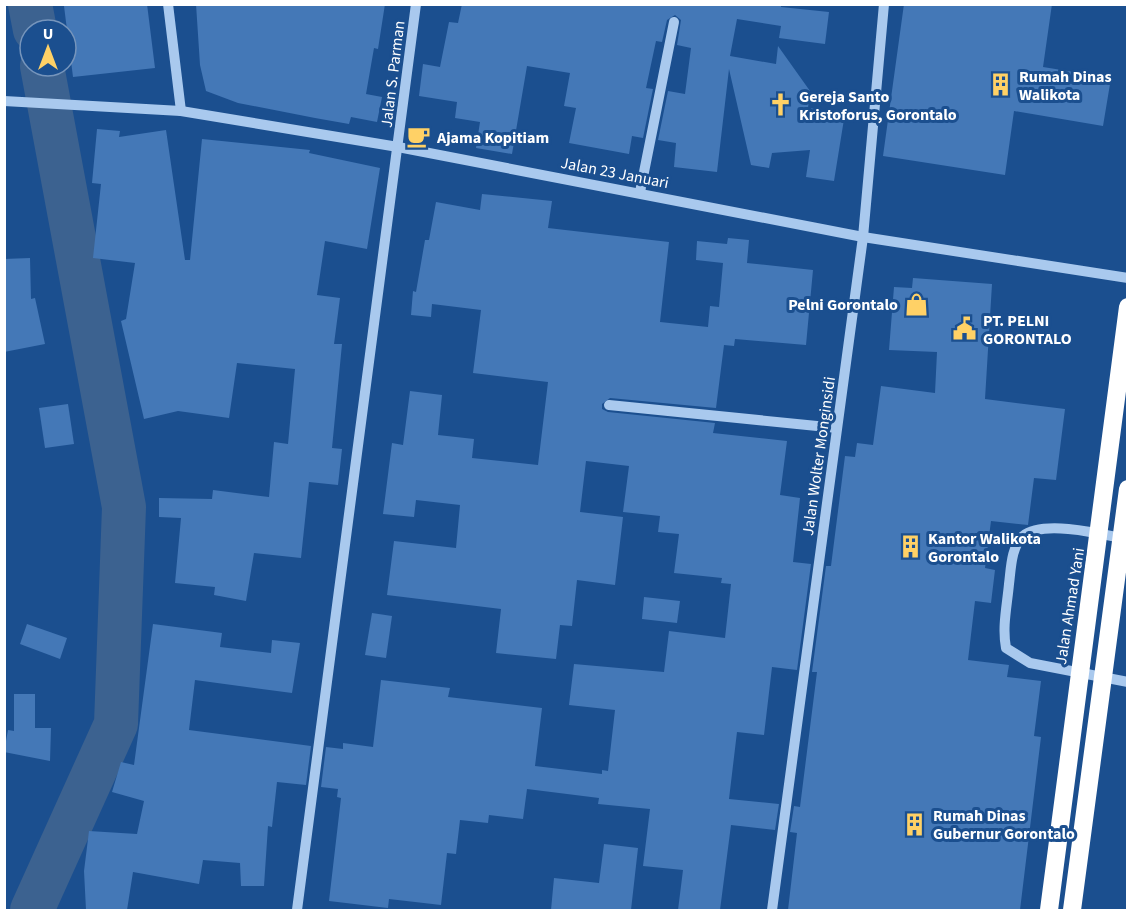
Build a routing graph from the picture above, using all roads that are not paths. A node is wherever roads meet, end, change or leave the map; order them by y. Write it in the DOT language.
graph roads {
  1 [pos="168,4"];
  2 [pos="416,4"];
  3 [pos="884,4"];
  4 [pos="674,22"];
  5 [pos="4,101"];
  6 [pos="180,111"];
  7 [pos="398,147"];
  8 [pos="640,192"];
  9 [pos="863,237"];
  10 [pos="1128,278"];
  11 [pos="1128,307"];
  12 [pos="609,405"];
  13 [pos="837,428"];
  14 [pos="1128,489"];
  15 [pos="1100,533"];
  16 [pos="1121,538"];
  17 [pos="1079,674"];
  18 [pos="1103,678"];
  19 [pos="1128,682"];
  20 [pos="297,910"];
  21 [pos="772,910"];
  22 [pos="1049,910"];
  23 [pos="1072,910"];
  1 -- 6 [label="street"];
  2 -- 7 [label="street, Jalan S. Parman"];
  3 -- 9 [label="street, Jalan Wolter Monginsidi"];
  4 -- 8 [label="street"];
  5 -- 6 [label="street, Jalan 23 Januari"];
  6 -- 7 [label="street, Jalan 23 Januari"];
  7 -- 8 [label="street, Jalan 23 Januari"];
  7 -- 20 [label="street, Jalan S. Parman"];
  8 -- 9 [label="street, Jalan 23 Januari"];
  9 -- 10 [label="street, Jalan 23 Januari"];
  9 -- 13 [label="street, Jalan Wolter Monginsidi"];
  11 -- 15 [label="highway, Jalan Ahmad Yani"];
  12 -- 13 [label="street"];
  13 -- 21 [label="street, Jalan Wolter Monginsidi"];
  14 -- 16 [label="highway"];
  15 -- 16 [label="street"];
  15 -- 17 [label="highway, Jalan Ahmad Yani"];
  15 -- 17 [label="street"];
  16 -- 18 [label="highway"];
  17 -- 18 [label="street"];
  17 -- 22 [label="highway, Jalan Ahmad Yani"];
  18 -- 19 [label="street"];
  18 -- 23 [label="highway"];
}
